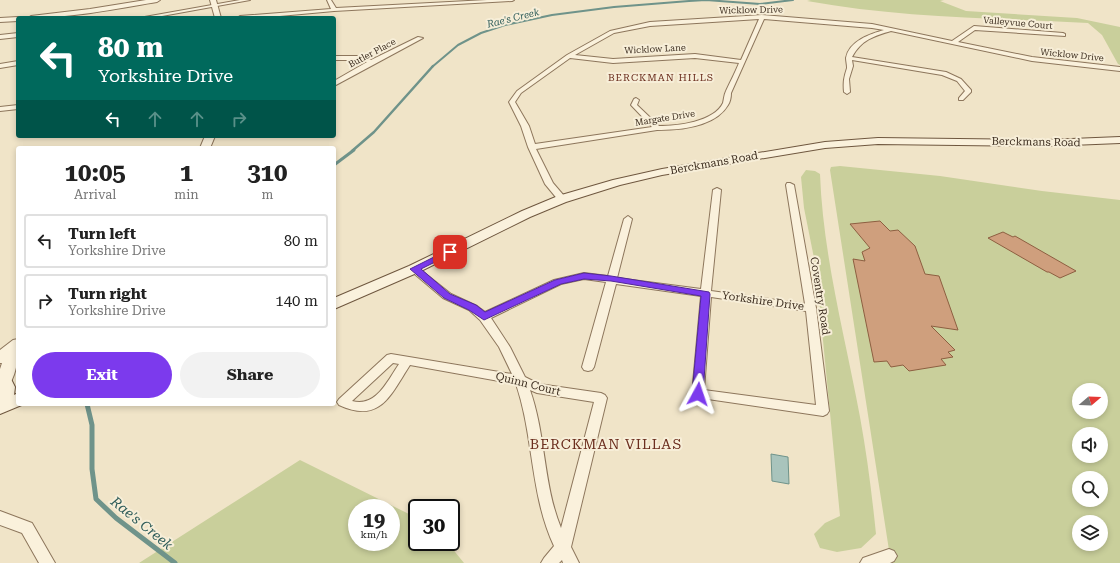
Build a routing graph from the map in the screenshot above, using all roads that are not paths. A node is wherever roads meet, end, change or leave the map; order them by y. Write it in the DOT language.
graph roads {
  1 [pos="157,0"];
  2 [pos="248,0"];
  3 [pos="329,0"];
  4 [pos="512,0"];
  5 [pos="443,2"];
  6 [pos="214,3"];
  7 [pos="334,10"];
  8 [pos="48,16"];
  9 [pos="152,16"];
  10 [pos="217,16"];
  11 [pos="264,16"];
  12 [pos="762,17"];
  13 [pos="16,19"];
  14 [pos="0,20"];
  15 [pos="890,30"];
  16 [pos="1063,35"];
  17 [pos="16,36"];
  18 [pos="0,37"];
  19 [pos="420,38"];
  20 [pos="953,43"];
  21 [pos="569,56"];
  22 [pos="336,58"];
  23 [pos="849,58"];
  24 [pos="372,62"];
  25 [pos="742,62"];
  26 [pos="16,63"];
  27 [pos="0,66"];
  28 [pos="1120,69"];
  29 [pos="336,83"];
  30 [pos="847,92"];
  31 [pos="961,99"];
  32 [pos="636,100"];
  33 [pos="16,107"];
  34 [pos="0,109"];
  35 [pos="657,128"];
  36 [pos="1120,140"];
  37 [pos="532,147"];
  38 [pos="790,185"];
  39 [pos="717,190"];
  40 [pos="562,199"];
  41 [pos="628,218"];
  42 [pos="414,269"];
  43 [pos="611,278"];
  44 [pos="706,294"];
  45 [pos="336,303"];
  46 [pos="811,308"];
  47 [pos="484,317"];
  48 [pos="16,346"];
  49 [pos="16,354"];
  50 [pos="0,358"];
  51 [pos="407,361"];
  52 [pos="588,368"];
  53 [pos="520,380"];
  54 [pos="6,382"];
  55 [pos="16,401"];
  56 [pos="0,402"];
  57 [pos="0,407"];
  58 [pos="0,518"];
  59 [pos="563,548"];
  60 [pos="889,556"];
  61 [pos="47,563"];
  62 [pos="549,563"];
  63 [pos="571,563"];
  64 [pos="868,563"];
  1 -- 8 [label="street"];
  2 -- 6 [label="street"];
  3 -- 7 [label="street"];
  4 -- 5 [label="street"];
  5 -- 7 [label="street"];
  6 -- 9 [label="street"];
  6 -- 10 [label="street"];
  7 -- 11 [label="street"];
  12 -- 15 [label="street, Wicklow Drive"];
  12 -- 21 [label="street, Wicklow Drive"];
  12 -- 25 [label="street, Margate Drive"];
  13 -- 14 [label="street"];
  15 -- 20 [label="street, Wicklow Drive"];
  15 -- 23 [label="street"];
  16 -- 20 [label="street, Valleyvue Court"];
  17 -- 18 [label="street"];
  19 -- 24 [label="street, Butler Place"];
  20 -- 28 [label="street, Wicklow Drive"];
  21 -- 25 [label="street, Wicklow Lane"];
  21 -- 37 [label="street, Wicklow Drive"];
  22 -- 24 [label="street"];
  23 -- 30 [label="street"];
  23 -- 31 [label="street"];
  24 -- 29 [label="street, Butler Place"];
  25 -- 35 [label="street, Margate Drive"];
  26 -- 27 [label="street"];
  32 -- 35 [label="street"];
  33 -- 34 [label="street"];
  35 -- 37 [label="street, Margate Drive"];
  36 -- 40 [label="main road, Berckmans Road"];
  37 -- 40 [label="street, Wicklow Drive"];
  38 -- 46 [label="street, Coventry Road"];
  39 -- 44 [label="street"];
  40 -- 42 [label="main road, Berckmans Road"];
  41 -- 43 [label="street"];
  42 -- 45 [label="main road, Berckmans Road"];
  42 -- 47 [label="street"];
  43 -- 44 [label="street, Yorkshire Drive"];
  43 -- 47 [label="street, Yorkshire Drive"];
  43 -- 52 [label="street"];
  44 -- 46 [label="street, Yorkshire Drive"];
  44 -- 46 [label="street, Coventry Road"];
  47 -- 53 [label="street"];
  48 -- 50 [label="street"];
  49 -- 54 [label="street"];
  51 -- 51 [label="street, Quinn Court"];
  51 -- 53 [label="street, Quinn Court"];
  53 -- 59 [label="street"];
  53 -- 59 [label="street, Quinn Court"];
  54 -- 56 [label="main road"];
  55 -- 57 [label="main road"];
  58 -- 61 [label="street"];
  59 -- 62 [label="street"];
  59 -- 63 [label="street"];
  60 -- 64 [label="street"];
}
